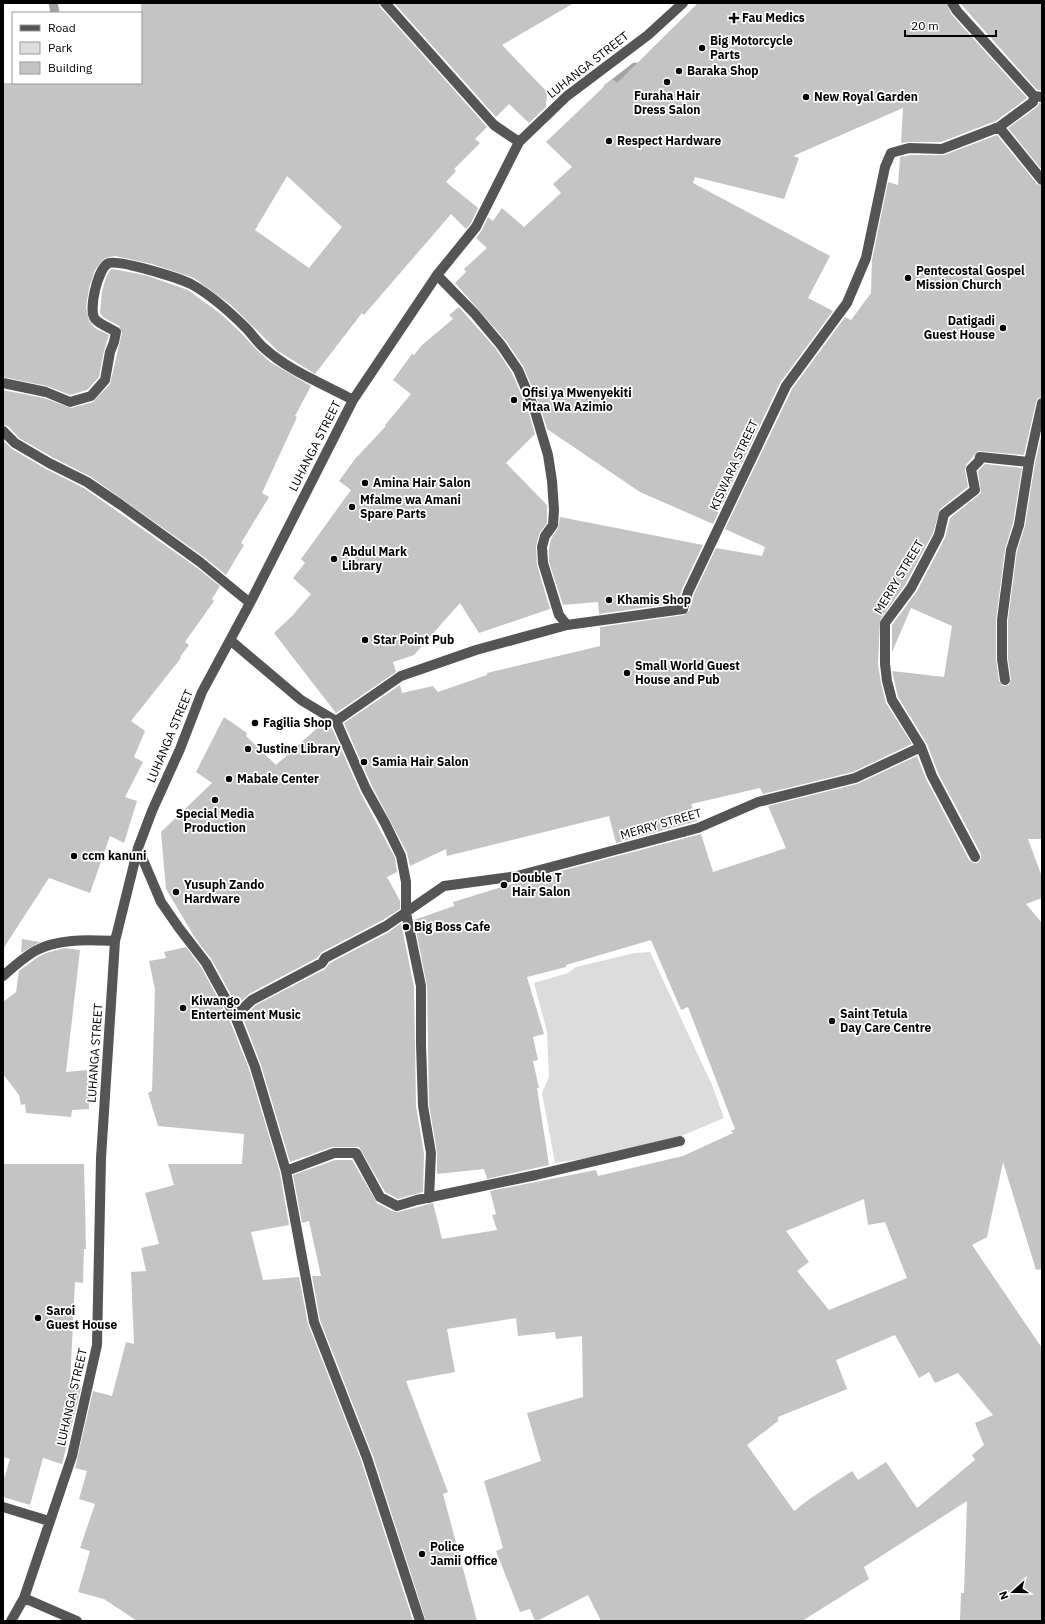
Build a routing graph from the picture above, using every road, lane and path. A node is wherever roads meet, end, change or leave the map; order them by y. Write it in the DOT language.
graph roads {
  1 [pos="386,3"];
  2 [pos="683,3"];
  3 [pos="952,3"];
  4 [pos="1038,97"];
  5 [pos="999,127"];
  6 [pos="519,142"];
  7 [pos="1042,180"];
  8 [pos="437,275"];
  9 [pos="3,383"];
  10 [pos="353,400"];
  11 [pos="1042,403"];
  12 [pos="3,430"];
  13 [pos="1029,462"];
  14 [pos="250,603"];
  15 [pos="567,625"];
  16 [pos="230,640"];
  17 [pos="1005,680"];
  18 [pos="336,721"];
  19 [pos="921,747"];
  20 [pos="138,848"];
  21 [pos="975,857"];
  22 [pos="406,912"];
  23 [pos="115,941"];
  24 [pos="3,976"];
  25 [pos="235,1016"];
  26 [pos="680,1141"];
  27 [pos="286,1171"];
  28 [pos="428,1198"];
  29 [pos="3,1507"];
  30 [pos="49,1521"];
  31 [pos="24,1598"];
  32 [pos="11,1621"];
  33 [pos="77,1621"];
  34 [pos="420,1621"];
  1 -- 6 [label="street"];
  2 -- 6 [label="street, LUHANGA STREET"];
  3 -- 4 [label="street"];
  4 -- 5 [label="street, KISWARA STREET"];
  5 -- 7 [label="street"];
  5 -- 15 [label="street, KISWARA STREET"];
  6 -- 8 [label="street, LUHANGA STREET"];
  8 -- 10 [label="street, LUHANGA STREET"];
  8 -- 15 [label="street"];
  9 -- 10 [label="street"];
  10 -- 14 [label="street, LUHANGA STREET"];
  11 -- 13 [label="street"];
  12 -- 14 [label="street"];
  13 -- 17 [label="street"];
  13 -- 19 [label="street, MERRY STREET"];
  14 -- 16 [label="street, LUHANGA STREET"];
  15 -- 18 [label="street, KISWARA STREET"];
  16 -- 18 [label="street"];
  16 -- 20 [label="street, LUHANGA STREET"];
  18 -- 22 [label="street"];
  19 -- 21 [label="street, MERRY STREET"];
  19 -- 22 [label="street, MERRY STREET"];
  20 -- 23 [label="street, LUHANGA STREET"];
  20 -- 25 [label="street"];
  22 -- 25 [label="street, MERRY STREET"];
  22 -- 28 [label="street"];
  23 -- 24 [label="street"];
  23 -- 30 [label="street, LUHANGA STREET"];
  25 -- 27 [label="street"];
  26 -- 28 [label="street"];
  27 -- 28 [label="street"];
  27 -- 34 [label="street"];
  29 -- 30 [label="street"];
  30 -- 31 [label="street, LUHANGA STREET"];
  31 -- 32 [label="street, LUHANGA STREET"];
  31 -- 33 [label="street"];
}
